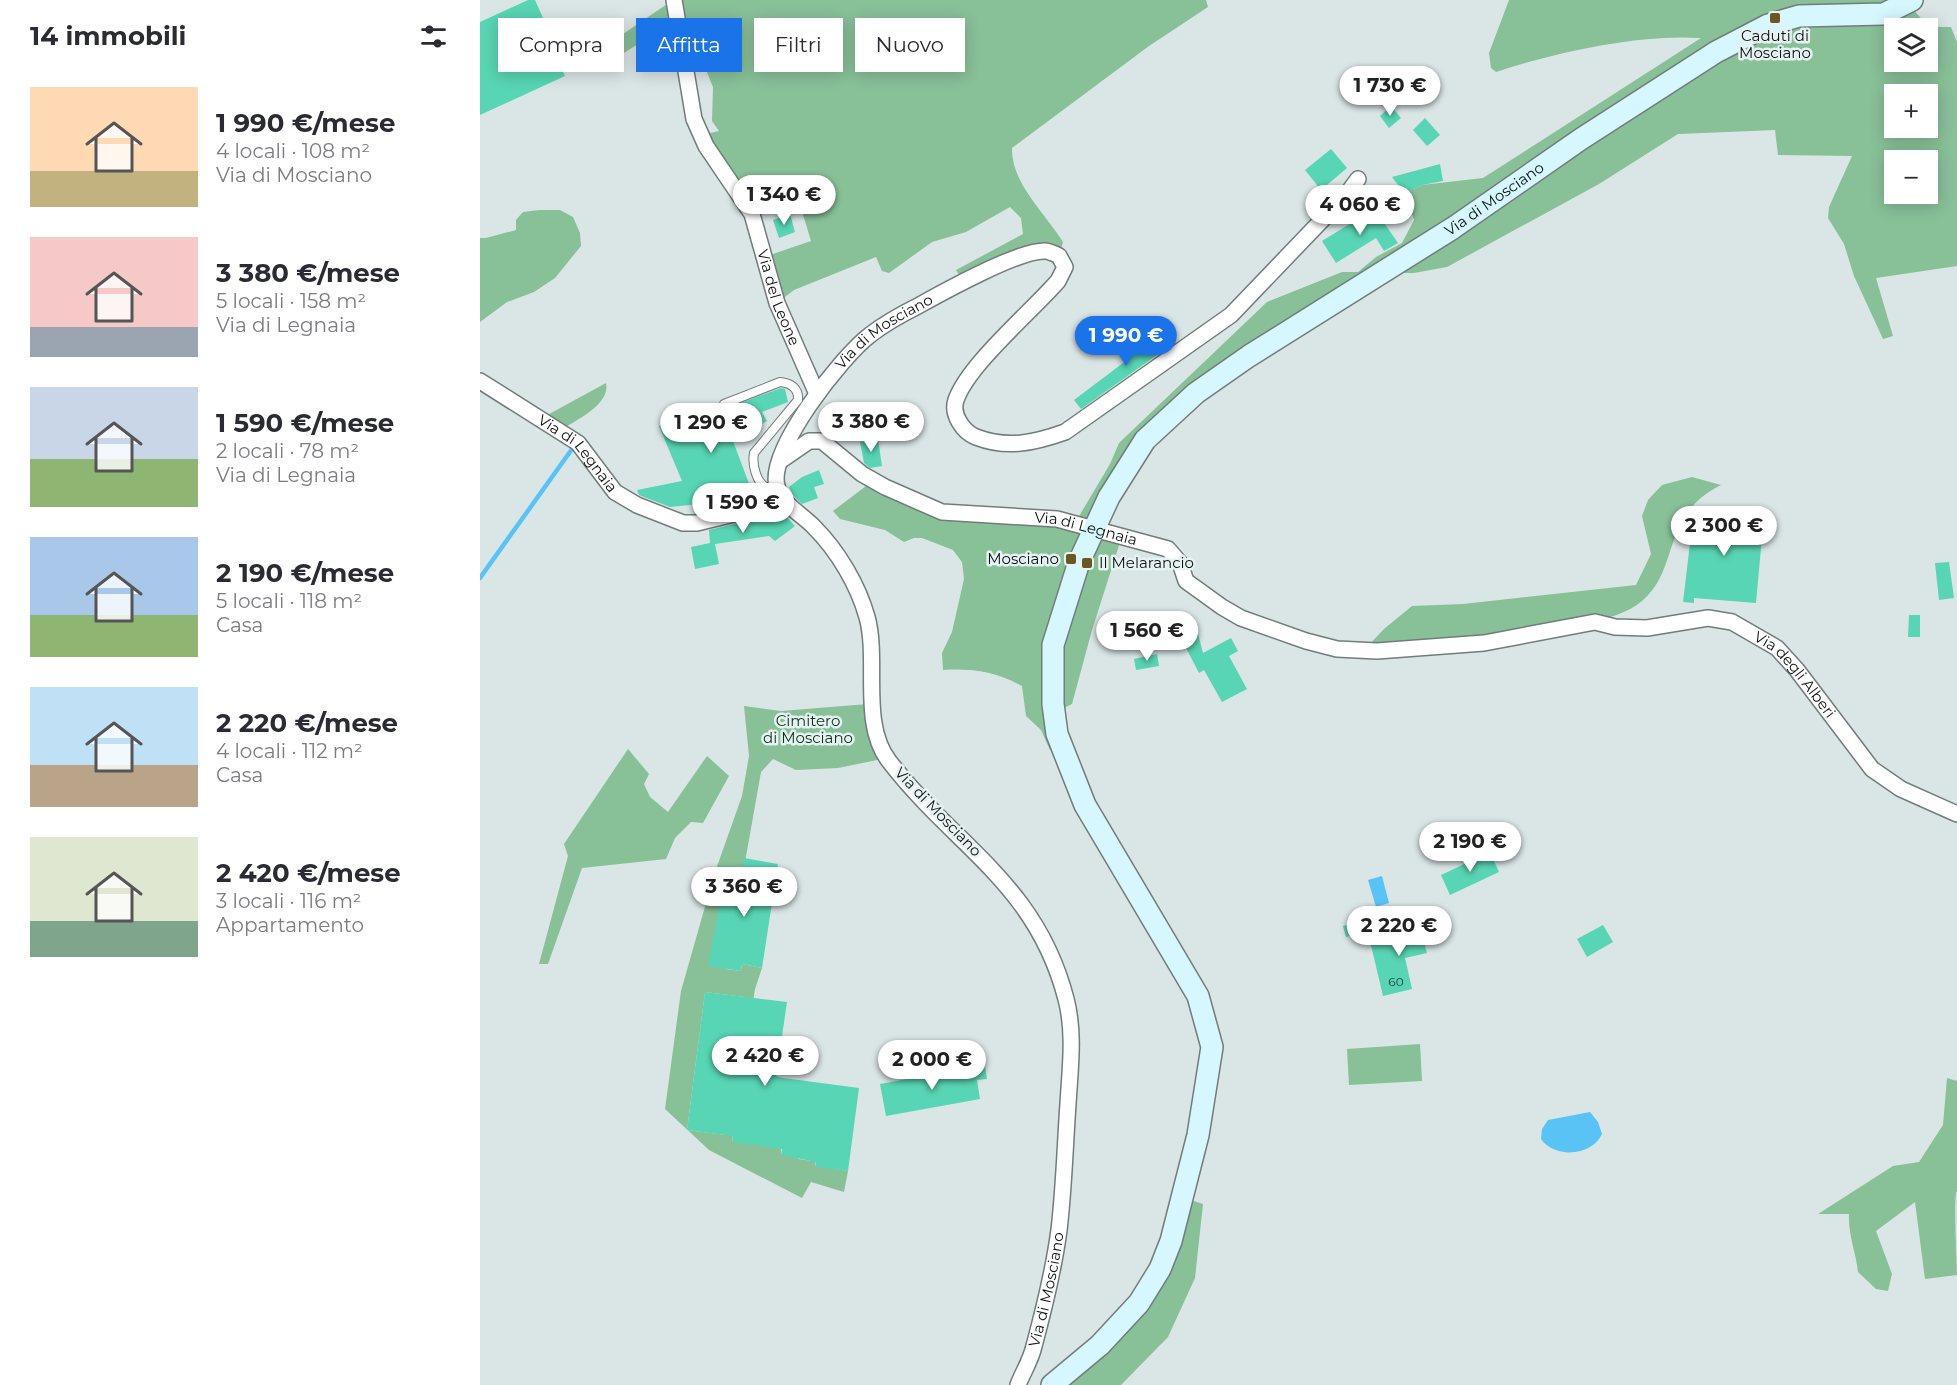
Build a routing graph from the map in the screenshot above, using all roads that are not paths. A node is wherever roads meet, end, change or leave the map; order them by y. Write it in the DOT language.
graph roads {
  1 [pos="674,0"];
  2 [pos="1912,0"];
  3 [pos="1358,179"];
  4 [pos="480,381"];
  5 [pos="817,394"];
  6 [pos="724,404"];
  7 [pos="780,461"];
  8 [pos="777,487"];
  9 [pos="1093,528"];
  10 [pos="1595,622"];
  11 [pos="1957,814"];
  12 [pos="1018,1385"];
  13 [pos="1052,1385"];
  1 -- 5 [label="street, Via del Leone"];
  2 -- 9 [label="main road, Via di Mosciano"];
  3 -- 5 [label="street, Via di Mosciano"];
  4 -- 8 [label="street, Via di Legnaia"];
  5 -- 7 [label="street, Via di Mosciano"];
  6 -- 8 [label="lane"];
  7 -- 8 [label="street, Via di Mosciano"];
  7 -- 9 [label="street, Via di Legnaia"];
  8 -- 12 [label="street, Via di Mosciano"];
  9 -- 10 [label="street, Via di Legnaia"];
  9 -- 13 [label="main road, Via di Mosciano"];
  10 -- 11 [label="street, Via degli Alberi"];
}
